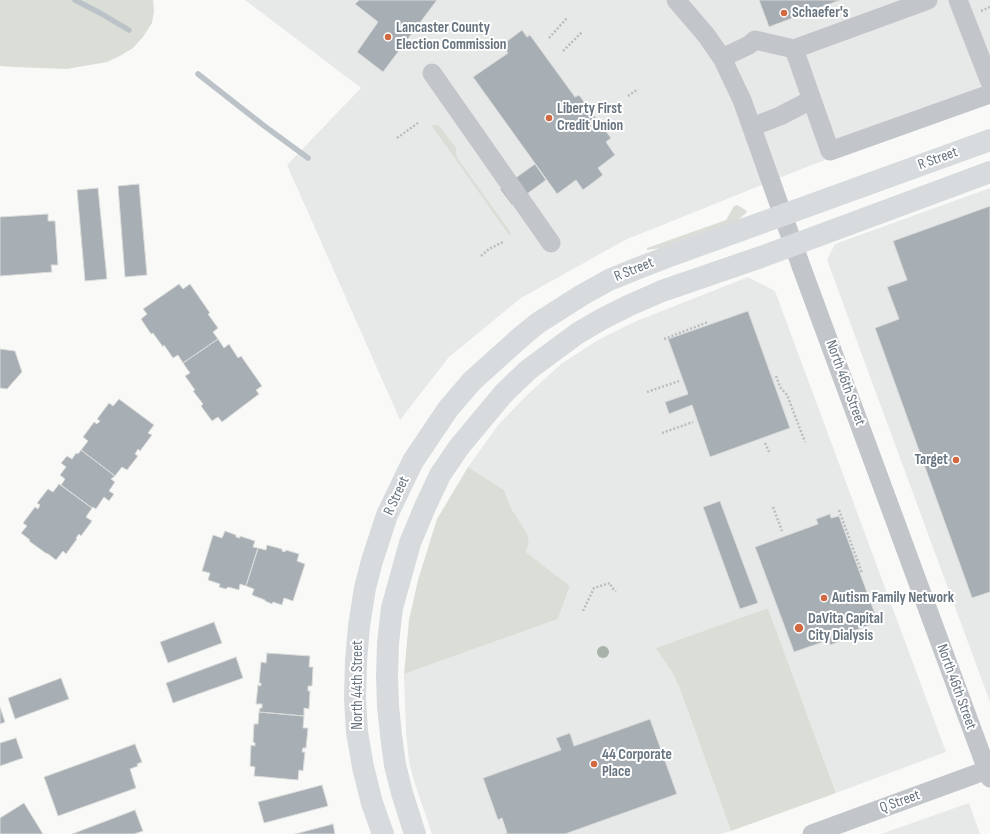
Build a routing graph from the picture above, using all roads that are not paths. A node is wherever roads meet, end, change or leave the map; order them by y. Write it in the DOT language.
graph roads {
  1 [pos="676,0"];
  2 [pos="928,0"];
  3 [pos="958,0"];
  4 [pos="794,50"];
  5 [pos="722,58"];
  6 [pos="432,73"];
  7 [pos="990,82"];
  8 [pos="990,94"];
  9 [pos="811,100"];
  10 [pos="752,127"];
  11 [pos="990,140"];
  12 [pos="990,172"];
  13 [pos="784,215"];
  14 [pos="551,243"];
  15 [pos="794,244"];
  16 [pos="380,536"];
  17 [pos="410,543"];
  18 [pos="989,774"];
  19 [pos="383,834"];
  20 [pos="415,834"];
  21 [pos="812,834"];
  1 -- 5 [label="street, North 46th Street"];
  2 -- 4 [label="street"];
  3 -- 7 [label="street"];
  4 -- 5 [label="street"];
  4 -- 9 [label="street"];
  5 -- 10 [label="street, North 46th Street"];
  6 -- 14 [label="street"];
  8 -- 9 [label="street"];
  9 -- 10 [label="street"];
  10 -- 13 [label="street, North 46th Street"];
  11 -- 13 [label="main road, R Street"];
  12 -- 15 [label="main road, R Street"];
  13 -- 15 [label="street, North 46th Street"];
  13 -- 16 [label="main road, R Street"];
  15 -- 17 [label="main road, R Street"];
  15 -- 18 [label="street, North 46th Street"];
  16 -- 19 [label="main road, North 44th Street"];
  17 -- 20 [label="main road, North 44th Street"];
  18 -- 21 [label="street, Q Street"];
}
